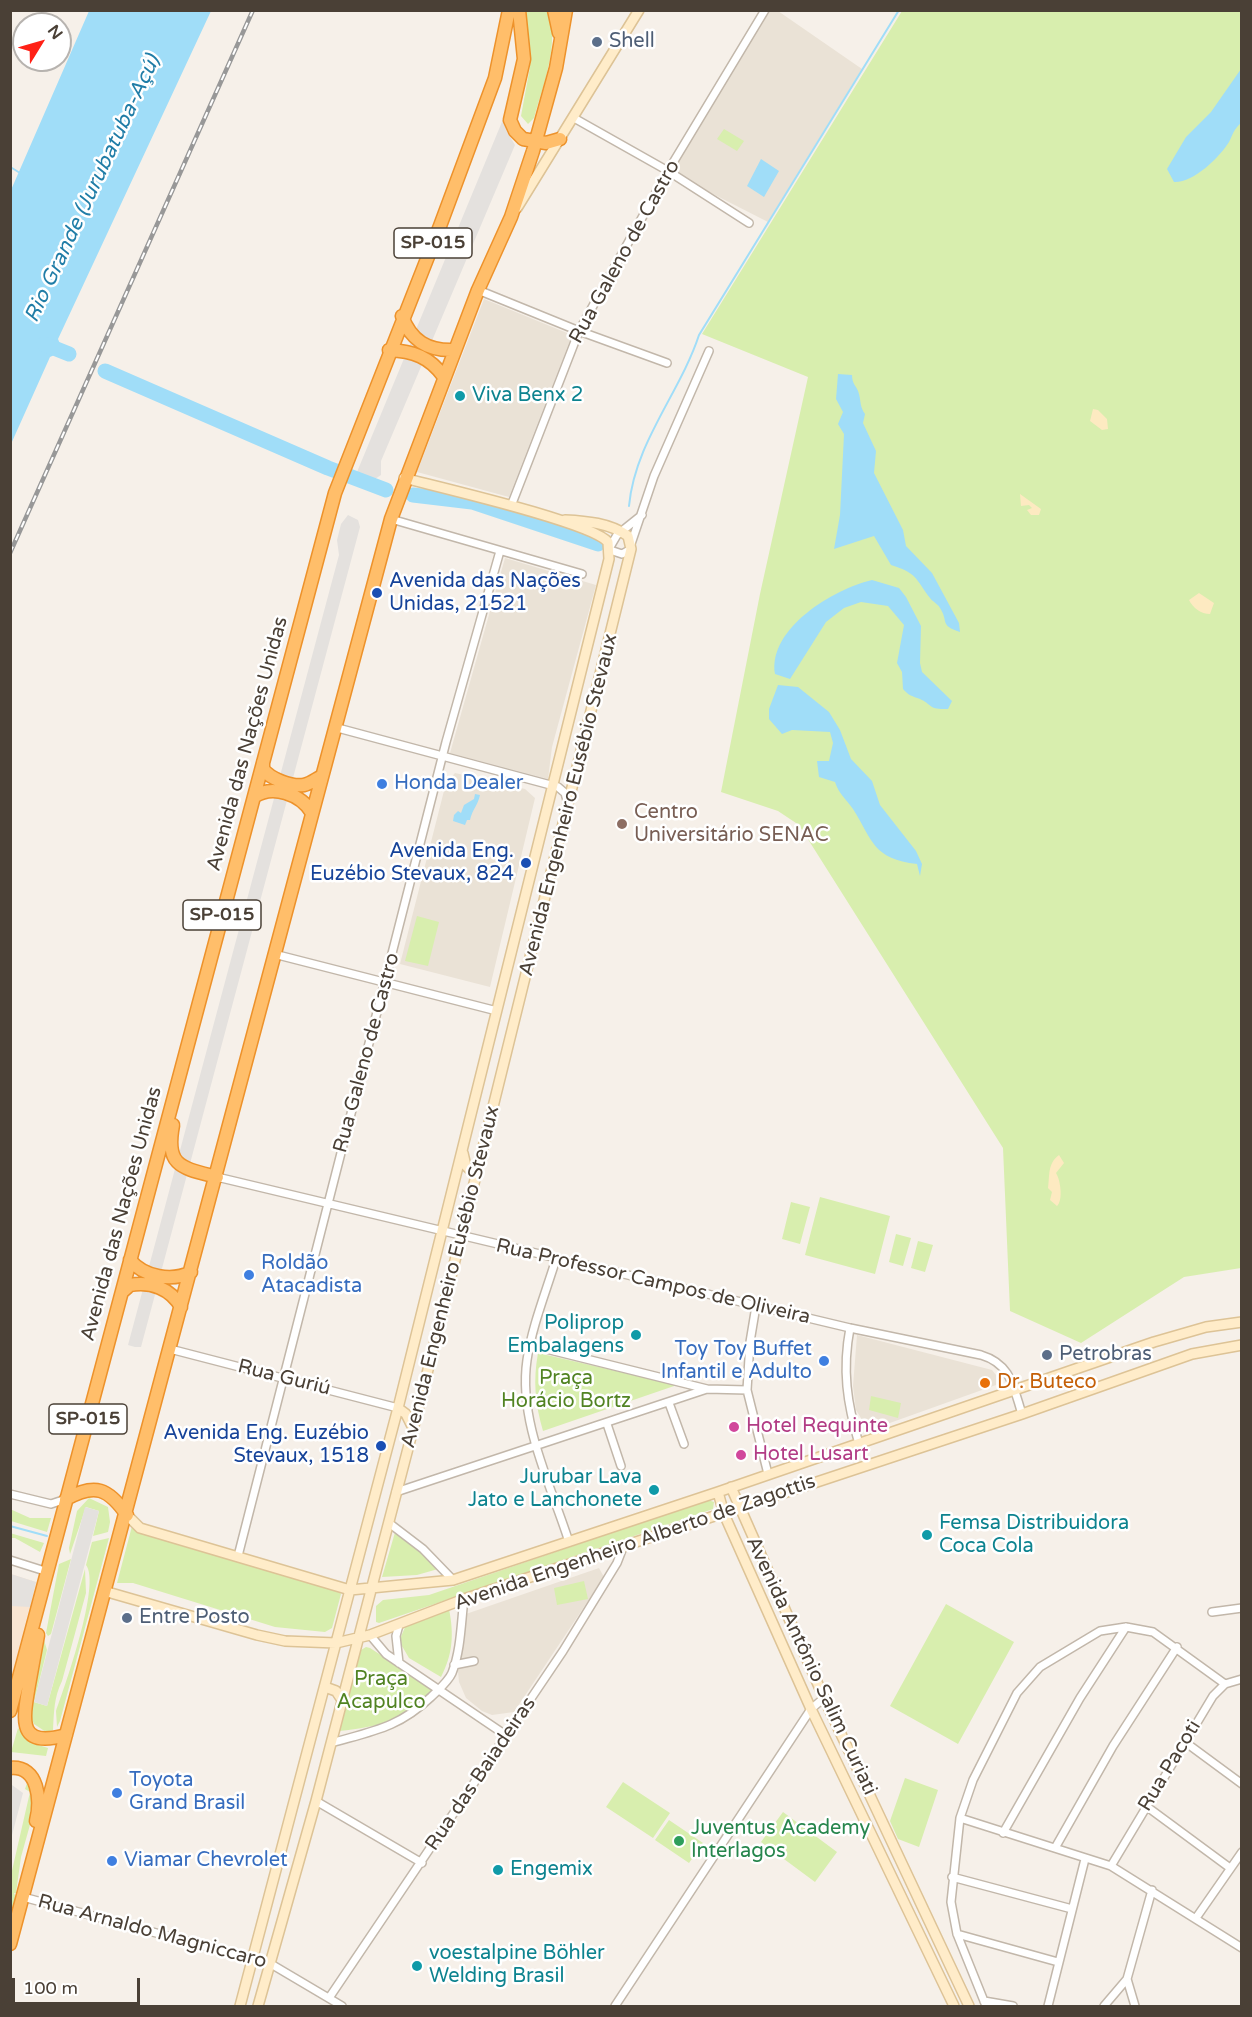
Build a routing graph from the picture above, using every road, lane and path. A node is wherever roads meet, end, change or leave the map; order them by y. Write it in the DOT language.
graph roads {
  1 [pos="510,10"];
  2 [pos="519,10"];
  3 [pos="554,10"];
  4 [pos="566,10"];
  5 [pos="639,10"];
  6 [pos="765,10"];
  7 [pos="561,44"];
  8 [pos="574,118"];
  9 [pos="560,139"];
  10 [pos="536,142"];
  11 [pos="668,171"];
  12 [pos="511,217"];
  13 [pos="749,223"];
  14 [pos="478,290"];
  15 [pos="402,316"];
  16 [pos="579,332"];
  17 [pos="389,350"];
  18 [pos="454,350"];
  19 [pos="709,351"];
  20 [pos="667,363"];
  21 [pos="444,377"];
  22 [pos="403,482"];
  23 [pos="511,506"];
  24 [pos="392,514"];
  25 [pos="642,515"];
  26 [pos="556,519"];
  27 [pos="621,531"];
  28 [pos="631,546"];
  29 [pos="610,548"];
  30 [pos="500,551"];
  31 [pos="582,574"];
  32 [pos="334,727"];
  33 [pos="442,757"];
  34 [pos="263,761"];
  35 [pos="322,776"];
  36 [pos="555,786"];
  37 [pos="254,797"];
  38 [pos="568,807"];
  39 [pos="312,813"];
  40 [pos="274,954"];
  41 [pos="386,983"];
  42 [pos="497,1011"];
  43 [pos="180,1072"];
  44 [pos="463,1148"];
  45 [pos="477,1176"];
  46 [pos="217,1177"];
  47 [pos="327,1205"];
  48 [pos="441,1232"];
  49 [pos="461,1237"];
  50 [pos="555,1259"];
  51 [pos="130,1260"];
  52 [pos="191,1272"];
  53 [pos="122,1292"];
  54 [pos="756,1306"];
  55 [pos="181,1307"];
  56 [pos="1242,1322"];
  57 [pos="850,1328"];
  58 [pos="530,1344"];
  59 [pos="1242,1345"];
  60 [pos="170,1349"];
  61 [pos="282,1376"];
  62 [pos="707,1389"];
  63 [pos="747,1390"];
  64 [pos="1014,1391"];
  65 [pos="669,1403"];
  66 [pos="398,1408"];
  67 [pos="1022,1414"];
  68 [pos="607,1424"];
  69 [pos="414,1428"];
  70 [pos="684,1444"];
  71 [pos="859,1444"];
  72 [pos="537,1445"];
  73 [pos="621,1466"];
  74 [pos="768,1474"];
  75 [pos="730,1488"];
  76 [pos="396,1492"];
  77 [pos="718,1492"];
  78 [pos="10,1494"];
  79 [pos="66,1499"];
  80 [pos="739,1509"];
  81 [pos="724,1514"];
  82 [pos="127,1515"];
  83 [pos="389,1523"];
  84 [pos="569,1542"];
  85 [pos="755,1543"];
  86 [pos="624,1545"];
  87 [pos="739,1547"];
  88 [pos="238,1556"];
  89 [pos="10,1560"];
  90 [pos="48,1572"];
  91 [pos="453,1580"];
  92 [pos="350,1590"];
  93 [pos="369,1590"];
  94 [pos="104,1591"];
  95 [pos="464,1599"];
  96 [pos="39,1604"];
  97 [pos="1242,1608"];
  98 [pos="1212,1611"];
  99 [pos="399,1625"];
  100 [pos="1126,1627"];
  101 [pos="370,1635"];
  102 [pos="357,1637"];
  103 [pos="336,1642"];
  104 [pos="1177,1647"];
  105 [pos="806,1658"];
  106 [pos="474,1661"];
  107 [pos="399,1663"];
  108 [pos="454,1665"];
  109 [pos="792,1666"];
  110 [pos="1242,1679"];
  111 [pos="1225,1684"];
  112 [pos="325,1688"];
  113 [pos="440,1689"];
  114 [pos="824,1698"];
  115 [pos="342,1700"];
  116 [pos="811,1709"];
  117 [pos="10,1711"];
  118 [pos="66,1735"];
  119 [pos="507,1736"];
  120 [pos="1185,1742"];
  121 [pos="331,1743"];
  122 [pos="852,1758"];
  123 [pos="838,1765"];
  124 [pos="10,1768"];
  125 [pos="1242,1784"];
  126 [pos="316,1801"];
  127 [pos="1146,1806"];
  128 [pos="960,1818"];
  129 [pos="1003,1833"];
  130 [pos="1055,1848"];
  131 [pos="1242,1852"];
  132 [pos="1085,1859"];
  133 [pos="422,1863"];
  134 [pos="1112,1866"];
  135 [pos="1230,1868"];
  136 [pos="952,1877"];
  137 [pos="27,1883"];
  138 [pos="1152,1890"];
  139 [pos="23,1897"];
  140 [pos="1072,1909"];
  141 [pos="1196,1918"];
  142 [pos="957,1934"];
  143 [pos="10,1944"];
  144 [pos="1242,1948"];
  145 [pos="253,1958"];
  146 [pos="1058,1962"];
  147 [pos="271,1964"];
  148 [pos="1127,1979"];
  149 [pos="329,1998"];
  150 [pos="985,2004"];
  151 [pos="240,2007"];
  152 [pos="258,2007"];
  153 [pos="342,2007"];
  154 [pos="615,2007"];
  155 [pos="954,2007"];
  156 [pos="969,2007"];
  157 [pos="1013,2007"];
  158 [pos="1048,2007"];
  159 [pos="1104,2007"];
  160 [pos="1135,2007"];
  1 -- 15 [label="highway, Avenida das Nações Unidas / SP-015"];
  2 -- 10 [label="highway"];
  3 -- 7 [label="highway"];
  4 -- 7 [label="highway, SP-015"];
  5 -- 8 [label="main road"];
  6 -- 11 [label="street, Rua Galeno de Castro"];
  7 -- 10 [label="highway, SP-015"];
  8 -- 9 [label="main road"];
  8 -- 11 [label="street"];
  9 -- 10 [label="highway"];
  9 -- 12 [label="main road"];
  10 -- 12 [label="highway, SP-015"];
  11 -- 13 [label="street"];
  11 -- 16 [label="street, Rua Galeno de Castro"];
  12 -- 14 [label="highway, SP-015"];
  14 -- 16 [label="street"];
  14 -- 18 [label="highway, SP-015"];
  15 -- 17 [label="highway, Avenida das Nações Unidas / SP-015"];
  15 -- 18 [label="highway"];
  16 -- 20 [label="street"];
  16 -- 23 [label="street, Rua Galeno de Castro"];
  17 -- 21 [label="highway"];
  17 -- 34 [label="highway, Avenida das Nações Unidas / SP-015"];
  18 -- 21 [label="highway, SP-015"];
  19 -- 25 [label="street, Avenida Engenheiro Eusébio Stevaux"];
  21 -- 22 [label="highway, SP-015"];
  22 -- 23 [label="main road"];
  22 -- 24 [label="highway, SP-015"];
  23 -- 26 [label="main road"];
  24 -- 30 [label="street"];
  24 -- 32 [label="highway, SP-015"];
  25 -- 27 [label="street, Avenida Engenheiro Eusébio Stevaux"];
  25 -- 28 [label="street, Avenida Engenheiro Eusébio Stevaux"];
  26 -- 27 [label="main road"];
  26 -- 29 [label="main road"];
  27 -- 28 [label="main road"];
  27 -- 29 [label="street, Avenida Engenheiro Eusébio Stevaux"];
  28 -- 29 [label="street"];
  28 -- 38 [label="main road, Avenida Engenheiro Eusébio Stevaux"];
  29 -- 36 [label="main road, Avenida Engenheiro Eusébio Stevaux"];
  30 -- 31 [label="street"];
  30 -- 33 [label="street, Rua Galeno de Castro"];
  32 -- 33 [label="street"];
  32 -- 35 [label="highway, SP-015"];
  33 -- 36 [label="street"];
  33 -- 41 [label="street, Rua Galeno de Castro"];
  34 -- 35 [label="highway"];
  34 -- 37 [label="highway, Avenida das Nações Unidas / SP-015"];
  35 -- 39 [label="highway, SP-015"];
  36 -- 38 [label="street"];
  36 -- 42 [label="main road, Avenida Engenheiro Eusébio Stevaux"];
  37 -- 39 [label="highway"];
  37 -- 43 [label="highway, Avenida das Nações Unidas / SP-015"];
  38 -- 45 [label="main road, Avenida Engenheiro Eusébio Stevaux"];
  39 -- 40 [label="highway, SP-015"];
  40 -- 41 [label="street"];
  40 -- 46 [label="highway, SP-015"];
  41 -- 42 [label="street"];
  41 -- 47 [label="street, Rua Galeno de Castro"];
  42 -- 44 [label="main road, Avenida Engenheiro Eusébio Stevaux"];
  43 -- 46 [label="highway"];
  43 -- 51 [label="highway, Avenida das Nações Unidas / SP-015"];
  44 -- 45 [label="main road"];
  44 -- 48 [label="main road, Avenida Engenheiro Eusébio Stevaux"];
  45 -- 49 [label="main road, Avenida Engenheiro Eusébio Stevaux"];
  46 -- 47 [label="street, Rua Professor Campos de Oliveira"];
  46 -- 52 [label="highway, SP-015"];
  47 -- 48 [label="street, Rua Professor Campos de Oliveira"];
  47 -- 61 [label="street, Rua Galeno de Castro"];
  48 -- 49 [label="street, Rua Professor Campos de Oliveira"];
  48 -- 66 [label="main road, Avenida Engenheiro Eusébio Stevaux"];
  49 -- 50 [label="street, Rua Professor Campos de Oliveira"];
  49 -- 69 [label="main road, Avenida Engenheiro Eusébio Stevaux"];
  50 -- 54 [label="street, Rua Professor Campos de Oliveira"];
  50 -- 58 [label="street"];
  51 -- 52 [label="highway"];
  51 -- 53 [label="highway, Avenida das Nações Unidas / SP-015"];
  52 -- 55 [label="highway, SP-015"];
  53 -- 55 [label="highway"];
  53 -- 79 [label="highway, Avenida das Nações Unidas / SP-015"];
  54 -- 57 [label="street, Rua Professor Campos de Oliveira"];
  54 -- 63 [label="street"];
  55 -- 60 [label="highway, SP-015"];
  56 -- 64 [label="main road, Avenida Engenheiro Alberto de Zagottis"];
  57 -- 64 [label="street, Rua Professor Campos de Oliveira"];
  57 -- 71 [label="street"];
  58 -- 62 [label="street"];
  58 -- 72 [label="street"];
  59 -- 67 [label="main road, Avenida Engenheiro Alberto de Zagottis"];
  60 -- 61 [label="street, Rua Guriú"];
  60 -- 82 [label="highway, SP-015"];
  61 -- 66 [label="street, Rua Guriú"];
  61 -- 88 [label="street, Rua Galeno de Castro"];
  62 -- 63 [label="street"];
  62 -- 65 [label="street"];
  63 -- 74 [label="street"];
  64 -- 67 [label="street, Rua Professor Campos de Oliveira"];
  64 -- 71 [label="main road, Avenida Engenheiro Alberto de Zagottis"];
  65 -- 68 [label="street"];
  65 -- 70 [label="street"];
  66 -- 69 [label="main road"];
  66 -- 92 [label="main road, Avenida Engenheiro Eusébio Stevaux"];
  67 -- 80 [label="main road, Avenida Engenheiro Alberto de Zagottis"];
  68 -- 72 [label="street"];
  68 -- 73 [label="street"];
  69 -- 76 [label="main road, Avenida Engenheiro Eusébio Stevaux"];
  71 -- 74 [label="main road, Avenida Engenheiro Alberto de Zagottis"];
  72 -- 76 [label="street"];
  72 -- 84 [label="street"];
  74 -- 75 [label="main road, Avenida Engenheiro Alberto de Zagottis"];
  75 -- 77 [label="main road, Avenida Engenheiro Alberto de Zagottis"];
  75 -- 80 [label="main road, Avenida Antônio Salim Curiati"];
  76 -- 83 [label="main road, Avenida Engenheiro Eusébio Stevaux"];
  77 -- 81 [label="main road, Avenida Antônio Salim Curiati"];
  77 -- 84 [label="main road, Avenida Engenheiro Alberto de Zagottis"];
  78 -- 79 [label="street"];
  79 -- 82 [label="highway"];
  79 -- 90 [label="highway, Avenida das Nações Unidas / SP-015"];
  80 -- 81 [label="main road, Avenida Engenheiro Alberto de Zagottis"];
  80 -- 85 [label="main road, Avenida Antônio Salim Curiati"];
  81 -- 86 [label="main road, Avenida Engenheiro Alberto de Zagottis"];
  81 -- 87 [label="main road, Avenida Antônio Salim Curiati"];
  82 -- 88 [label="main road, Avenida Engenheiro Alberto de Zagottis"];
  82 -- 94 [label="highway, SP-015"];
  83 -- 91 [label="street"];
  83 -- 93 [label="main road, Avenida Engenheiro Eusébio Stevaux"];
  84 -- 91 [label="main road, Avenida Engenheiro Alberto de Zagottis"];
  85 -- 87 [label="main road"];
  85 -- 105 [label="main road, Avenida Antônio Salim Curiati"];
  86 -- 95 [label="main road, Avenida Engenheiro Alberto de Zagottis"];
  86 -- 119 [label="street, Rua das Baiadeiras"];
  87 -- 109 [label="main road, Avenida Antônio Salim Curiati"];
  88 -- 92 [label="main road, Avenida Engenheiro Alberto de Zagottis"];
  89 -- 90 [label="street"];
  90 -- 96 [label="highway, Avenida das Nações Unidas / SP-015"];
  91 -- 93 [label="main road, Avenida Engenheiro Alberto de Zagottis"];
  92 -- 93 [label="main road, Avenida Engenheiro Alberto de Zagottis"];
  92 -- 103 [label="main road, Avenida Engenheiro Eusébio Stevaux"];
  93 -- 102 [label="main road, Avenida Engenheiro Eusébio Stevaux"];
  94 -- 103 [label="main road, Avenida Engenheiro Alberto de Zagottis"];
  94 -- 118 [label="highway, SP-015"];
  95 -- 99 [label="main road, Avenida Engenheiro Alberto de Zagottis"];
  95 -- 108 [label="street"];
  96 -- 117 [label="highway, Avenida das Nações Unidas / SP-015"];
  96 -- 118 [label="highway"];
  97 -- 98 [label="street"];
  99 -- 101 [label="main road, Avenida Engenheiro Alberto de Zagottis"];
  99 -- 107 [label="street"];
  100 -- 104 [label="street"];
  100 -- 128 [label="street"];
  100 -- 129 [label="street"];
  101 -- 102 [label="main road, Avenida Engenheiro Alberto de Zagottis"];
  101 -- 107 [label="street"];
  102 -- 103 [label="main road, Avenida Engenheiro Alberto de Zagottis"];
  102 -- 115 [label="main road, Avenida Engenheiro Eusébio Stevaux"];
  103 -- 112 [label="main road, Avenida Engenheiro Eusébio Stevaux"];
  104 -- 111 [label="street"];
  104 -- 130 [label="street"];
  105 -- 109 [label="main road"];
  105 -- 114 [label="main road, Avenida Antônio Salim Curiati"];
  106 -- 108 [label="street"];
  107 -- 113 [label="street"];
  108 -- 113 [label="street"];
  109 -- 116 [label="main road, Avenida Antônio Salim Curiati"];
  110 -- 111 [label="street"];
  111 -- 120 [label="street, Rua Pacoti"];
  112 -- 115 [label="main road"];
  112 -- 145 [label="main road, Avenida Engenheiro Eusébio Stevaux"];
  113 -- 119 [label="street"];
  113 -- 121 [label="street"];
  114 -- 116 [label="street"];
  114 -- 122 [label="main road, Avenida Antônio Salim Curiati"];
  115 -- 121 [label="main road, Avenida Engenheiro Eusébio Stevaux"];
  116 -- 123 [label="main road, Avenida Antônio Salim Curiati"];
  116 -- 154 [label="street"];
  118 -- 137 [label="highway, SP-015"];
  119 -- 133 [label="street, Rua das Baiadeiras"];
  120 -- 125 [label="street"];
  120 -- 127 [label="street, Rua Pacoti"];
  121 -- 126 [label="main road, Avenida Engenheiro Eusébio Stevaux"];
  122 -- 123 [label="main road"];
  122 -- 156 [label="main road, Avenida Antônio Salim Curiati"];
  123 -- 155 [label="main road, Avenida Antônio Salim Curiati"];
  124 -- 137 [label="highway"];
  126 -- 133 [label="street"];
  126 -- 147 [label="main road, Avenida Engenheiro Eusébio Stevaux"];
  127 -- 134 [label="street, Rua Pacoti"];
  127 -- 135 [label="street"];
  128 -- 129 [label="street"];
  128 -- 136 [label="street"];
  129 -- 130 [label="street"];
  130 -- 132 [label="street"];
  131 -- 135 [label="street"];
  132 -- 134 [label="street"];
  132 -- 140 [label="street"];
  133 -- 149 [label="street, Rua das Baiadeiras"];
  134 -- 138 [label="street"];
  135 -- 141 [label="street"];
  136 -- 140 [label="street"];
  136 -- 142 [label="street"];
  137 -- 139 [label="highway, SP-015"];
  138 -- 141 [label="street"];
  138 -- 148 [label="street"];
  139 -- 143 [label="highway, SP-015"];
  139 -- 145 [label="street, Rua Arnaldo Magniccaro"];
  140 -- 146 [label="street"];
  141 -- 144 [label="street"];
  142 -- 146 [label="street"];
  142 -- 150 [label="street"];
  145 -- 147 [label="street, Rua Arnaldo Magniccaro"];
  145 -- 151 [label="main road, Avenida Engenheiro Eusébio Stevaux"];
  146 -- 158 [label="street"];
  147 -- 149 [label="street, Rua Arnaldo Magniccaro"];
  147 -- 152 [label="main road, Avenida Engenheiro Eusébio Stevaux"];
  148 -- 159 [label="street"];
  148 -- 160 [label="street"];
  149 -- 153 [label="street, Rua Arnaldo Magniccaro"];
  150 -- 157 [label="street"];
}
